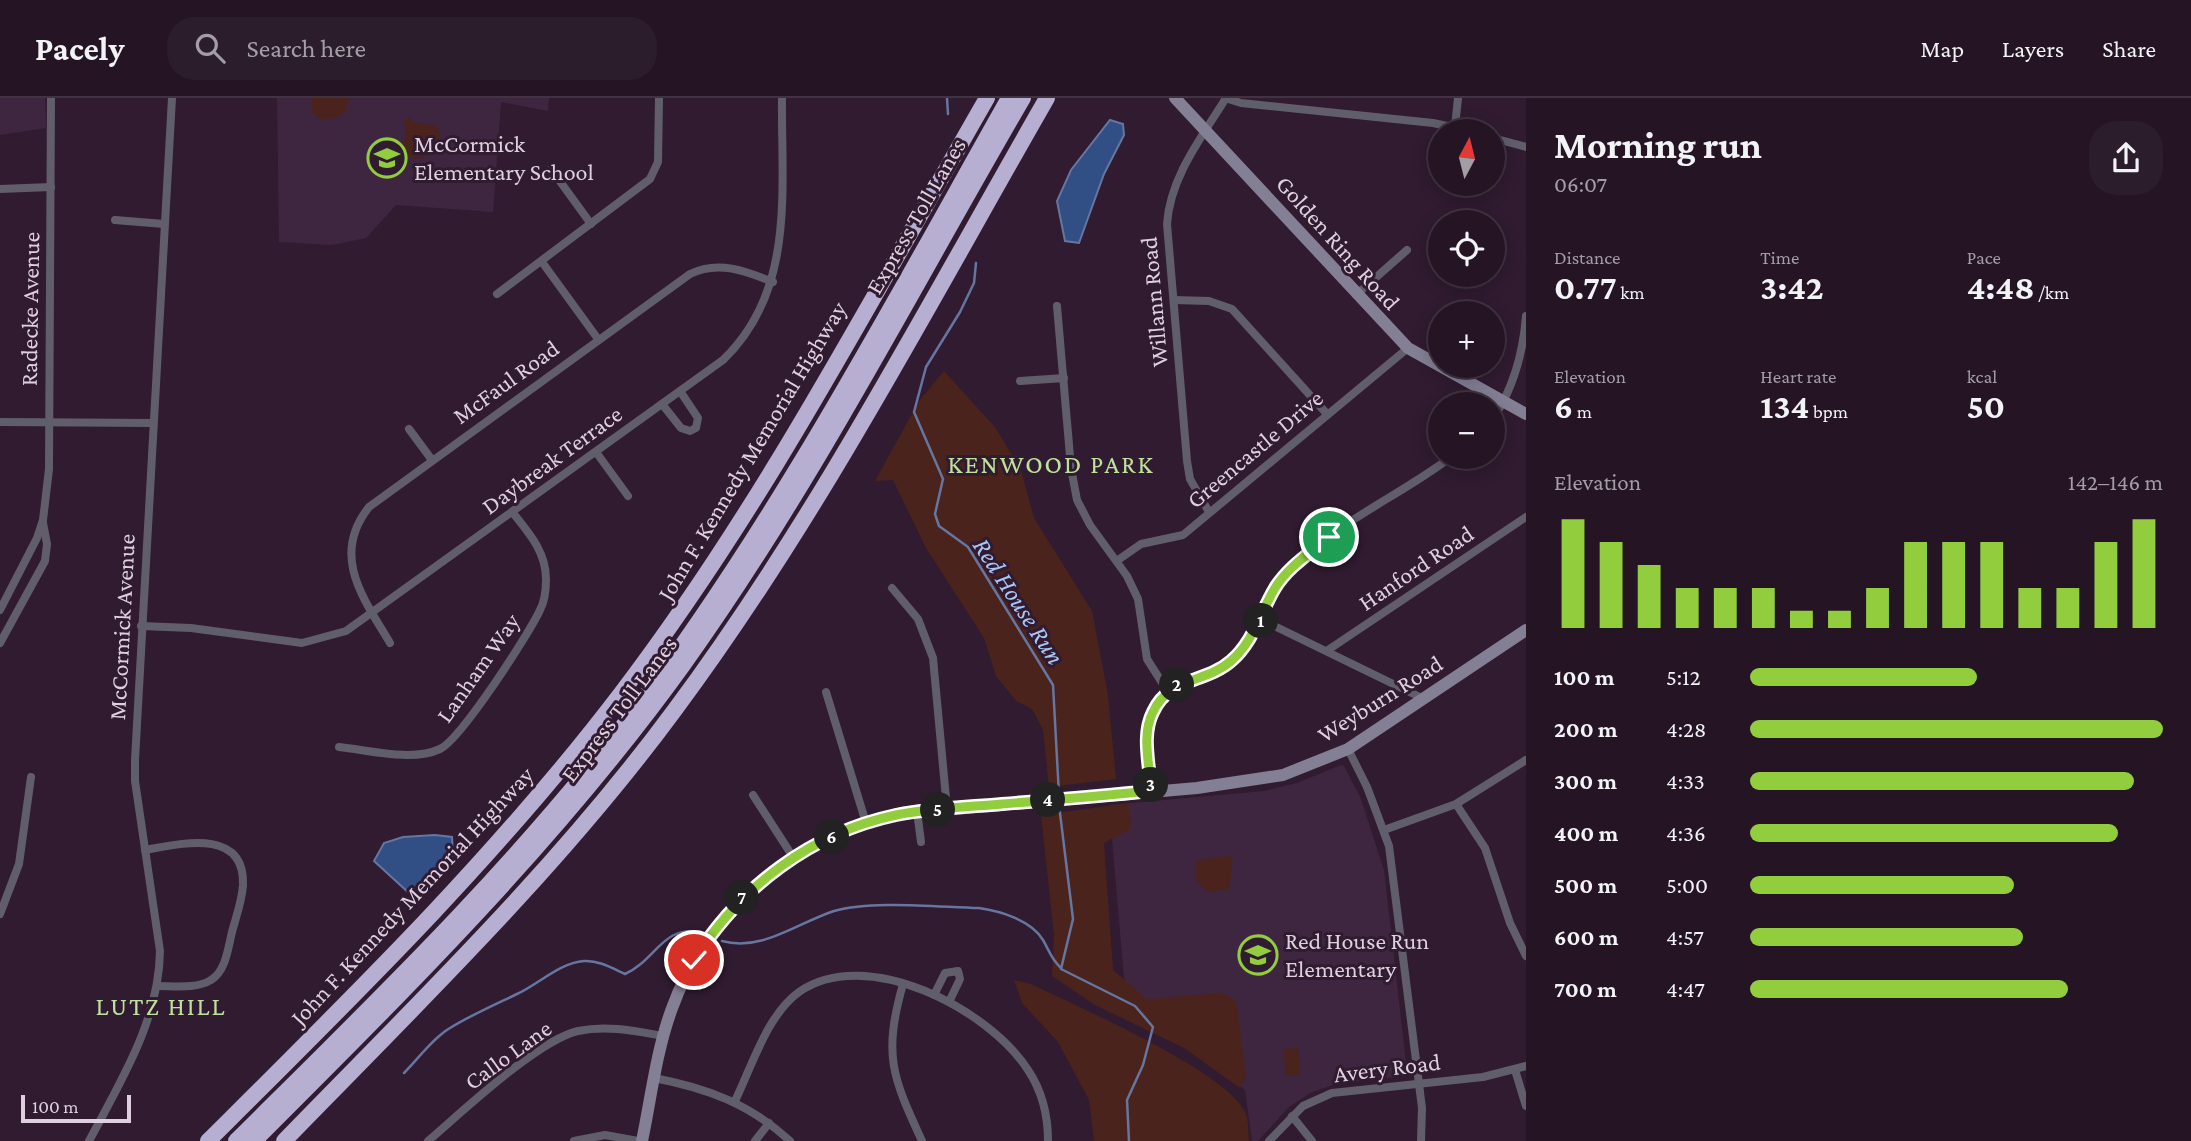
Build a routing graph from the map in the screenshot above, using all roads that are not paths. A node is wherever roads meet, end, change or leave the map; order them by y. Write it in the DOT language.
graph roads {
  1 [pos="51,98"];
  2 [pos="172,98"];
  3 [pos="659,98"];
  4 [pos="782,98"];
  5 [pos="987,98"];
  6 [pos="1009,98"];
  7 [pos="1023,98"];
  8 [pos="1047,98"];
  9 [pos="1175,98"];
  10 [pos="1226,98"];
  11 [pos="1458,98"];
  12 [pos="1456,119"];
  13 [pos="1428,124"];
  14 [pos="1207,130"];
  15 [pos="1505,141"];
  16 [pos="1526,147"];
  17 [pos="551,169"];
  18 [pos="51,187"];
  19 [pos="0,189"];
  20 [pos="116,220"];
  21 [pos="164,224"];
  22 [pos="591,224"];
  23 [pos="1407,250"];
  24 [pos="542,262"];
  25 [pos="773,282"];
  26 [pos="497,294"];
  27 [pos="1356,295"];
  28 [pos="1174,300"];
  29 [pos="1057,306"];
  30 [pos="1526,317"];
  31 [pos="598,339"];
  32 [pos="1408,348"];
  33 [pos="1064,378"];
  34 [pos="1020,381"];
  35 [pos="680,391"];
  36 [pos="1485,392"];
  37 [pos="1505,397"];
  38 [pos="1505,403"];
  39 [pos="662,404"];
  40 [pos="1327,414"];
  41 [pos="1526,414"];
  42 [pos="0,422"];
  43 [pos="48,422"];
  44 [pos="152,423"];
  45 [pos="409,429"];
  46 [pos="596,452"];
  47 [pos="432,460"];
  48 [pos="1433,469"];
  49 [pos="628,496"];
  50 [pos="1209,512"];
  51 [pos="513,513"];
  52 [pos="1526,517"];
  53 [pos="43,520"];
  54 [pos="1118,560"];
  55 [pos="892,588"];
  56 [pos="0,610"];
  57 [pos="372,614"];
  58 [pos="1262,620"];
  59 [pos="141,626"];
  60 [pos="1526,630"];
  61 [pos="0,643"];
  62 [pos="390,643"];
  63 [pos="1328,650"];
  64 [pos="826,692"];
  65 [pos="1168,692"];
  66 [pos="1422,698"];
  67 [pos="339,747"];
  68 [pos="1348,749"];
  69 [pos="1526,760"];
  70 [pos="31,777"];
  71 [pos="1151,791"];
  72 [pos="753,795"];
  73 [pos="1456,804"];
  74 [pos="947,809"];
  75 [pos="917,811"];
  76 [pos="866,823"];
  77 [pos="1384,830"];
  78 [pos="921,842"];
  79 [pos="145,850"];
  80 [pos="793,857"];
  81 [pos="0,914"];
  82 [pos="1526,956"];
  83 [pos="903,984"];
  84 [pos="158,986"];
  85 [pos="934,995"];
  86 [pos="949,1002"];
  87 [pos="663,1036"];
  88 [pos="1526,1066"];
  89 [pos="1515,1070"];
  90 [pos="654,1078"];
  91 [pos="1419,1084"];
  92 [pos="735,1101"];
  93 [pos="1526,1106"];
  94 [pos="1292,1116"];
  95 [pos="769,1123"];
  96 [pos="89,1141"];
  97 [pos="208,1141"];
  98 [pos="236,1141"];
  99 [pos="254,1141"];
  100 [pos="284,1141"];
  101 [pos="428,1141"];
  102 [pos="574,1141"];
  103 [pos="640,1141"];
  104 [pos="755,1141"];
  105 [pos="790,1141"];
  106 [pos="922,1141"];
  107 [pos="1048,1141"];
  108 [pos="1269,1141"];
  109 [pos="1312,1141"];
  110 [pos="1421,1141"];
  1 -- 18 [label="street, Radecke Avenue"];
  2 -- 21 [label="street, McCormick Avenue"];
  3 -- 22 [label="street"];
  4 -- 25 [label="street, Daybreak Terrace"];
  5 -- 97 [label="highway, John F. Kennedy Memorial Highway"];
  6 -- 98 [label="highway, Express Toll Lanes"];
  7 -- 99 [label="highway, Express Toll Lanes"];
  8 -- 100 [label="highway"];
  9 -- 14 [label="street, Golden Ring Road"];
  10 -- 13 [label="street"];
  10 -- 14 [label="street, Willann Road"];
  11 -- 12 [label="street"];
  14 -- 27 [label="street, Golden Ring Road"];
  14 -- 28 [label="street, Willann Road"];
  15 -- 16 [label="street"];
  17 -- 22 [label="street"];
  18 -- 19 [label="street"];
  18 -- 43 [label="street, Radecke Avenue"];
  20 -- 21 [label="street"];
  21 -- 44 [label="street, McCormick Avenue"];
  22 -- 24 [label="street"];
  23 -- 27 [label="street"];
  24 -- 26 [label="street"];
  24 -- 31 [label="street"];
  25 -- 31 [label="street, McFaul Road"];
  25 -- 35 [label="street, Daybreak Terrace"];
  27 -- 32 [label="street, Golden Ring Road"];
  28 -- 40 [label="street"];
  28 -- 50 [label="street, Willann Road"];
  29 -- 33 [label="street"];
  30 -- 37 [label="street"];
  31 -- 47 [label="street, McFaul Road"];
  32 -- 36 [label="street, Golden Ring Road"];
  32 -- 40 [label="street, Greencastle Drive"];
  33 -- 34 [label="street"];
  33 -- 54 [label="street"];
  35 -- 39 [label="street, Daybreak Terrace"];
  35 -- 39 [label="street"];
  38 -- 41 [label="street, Golden Ring Road"];
  39 -- 46 [label="street, Daybreak Terrace"];
  40 -- 50 [label="street, Greencastle Drive"];
  42 -- 43 [label="street"];
  43 -- 44 [label="street"];
  43 -- 53 [label="street, Radecke Avenue"];
  44 -- 59 [label="street, McCormick Avenue"];
  45 -- 47 [label="street"];
  46 -- 49 [label="street"];
  46 -- 51 [label="street, Daybreak Terrace"];
  47 -- 57 [label="street, McFaul Road"];
  48 -- 58 [label="street"];
  50 -- 54 [label="street, Greencastle Drive"];
  51 -- 57 [label="street, Daybreak Terrace"];
  51 -- 67 [label="street, Lanham Way"];
  52 -- 63 [label="street, Hanford Road"];
  53 -- 56 [label="street, Radecke Avenue"];
  53 -- 61 [label="street, Radecke Avenue"];
  54 -- 65 [label="street"];
  55 -- 74 [label="street"];
  57 -- 59 [label="street, Daybreak Terrace"];
  57 -- 62 [label="street, McFaul Road"];
  58 -- 63 [label="street"];
  58 -- 65 [label="street"];
  59 -- 79 [label="street, McCormick Avenue"];
  60 -- 66 [label="street, Weyburn Road"];
  63 -- 66 [label="street"];
  64 -- 76 [label="street"];
  65 -- 71 [label="street"];
  66 -- 68 [label="street, Weyburn Road"];
  68 -- 71 [label="street, Weyburn Road"];
  68 -- 77 [label="street"];
  69 -- 73 [label="street"];
  70 -- 81 [label="street"];
  71 -- 74 [label="street, Weyburn Road"];
  72 -- 80 [label="street"];
  73 -- 77 [label="street"];
  73 -- 82 [label="street"];
  74 -- 75 [label="street, Weyburn Road"];
  75 -- 76 [label="street, Weyburn Road"];
  75 -- 78 [label="street"];
  76 -- 80 [label="street, Weyburn Road"];
  77 -- 91 [label="street"];
  79 -- 84 [label="street, McCormick Avenue"];
  79 -- 84 [label="street"];
  80 -- 87 [label="street, Weyburn Road"];
  83 -- 85 [label="street"];
  83 -- 92 [label="street"];
  83 -- 106 [label="street"];
  84 -- 96 [label="street, McCormick Avenue"];
  85 -- 86 [label="street"];
  85 -- 86 [label="street"];
  86 -- 107 [label="street"];
  87 -- 90 [label="street, Weyburn Road"];
  87 -- 101 [label="street, Callo Lane"];
  88 -- 89 [label="street, Avery Road"];
  89 -- 91 [label="street, Avery Road"];
  89 -- 93 [label="street"];
  90 -- 92 [label="street"];
  90 -- 103 [label="street, Weyburn Road"];
  91 -- 94 [label="street, Avery Road"];
  91 -- 110 [label="street"];
  92 -- 95 [label="street"];
  94 -- 108 [label="street, Avery Road"];
  94 -- 109 [label="street"];
  95 -- 104 [label="street"];
  95 -- 105 [label="street"];
  102 -- 103 [label="street"];
}
